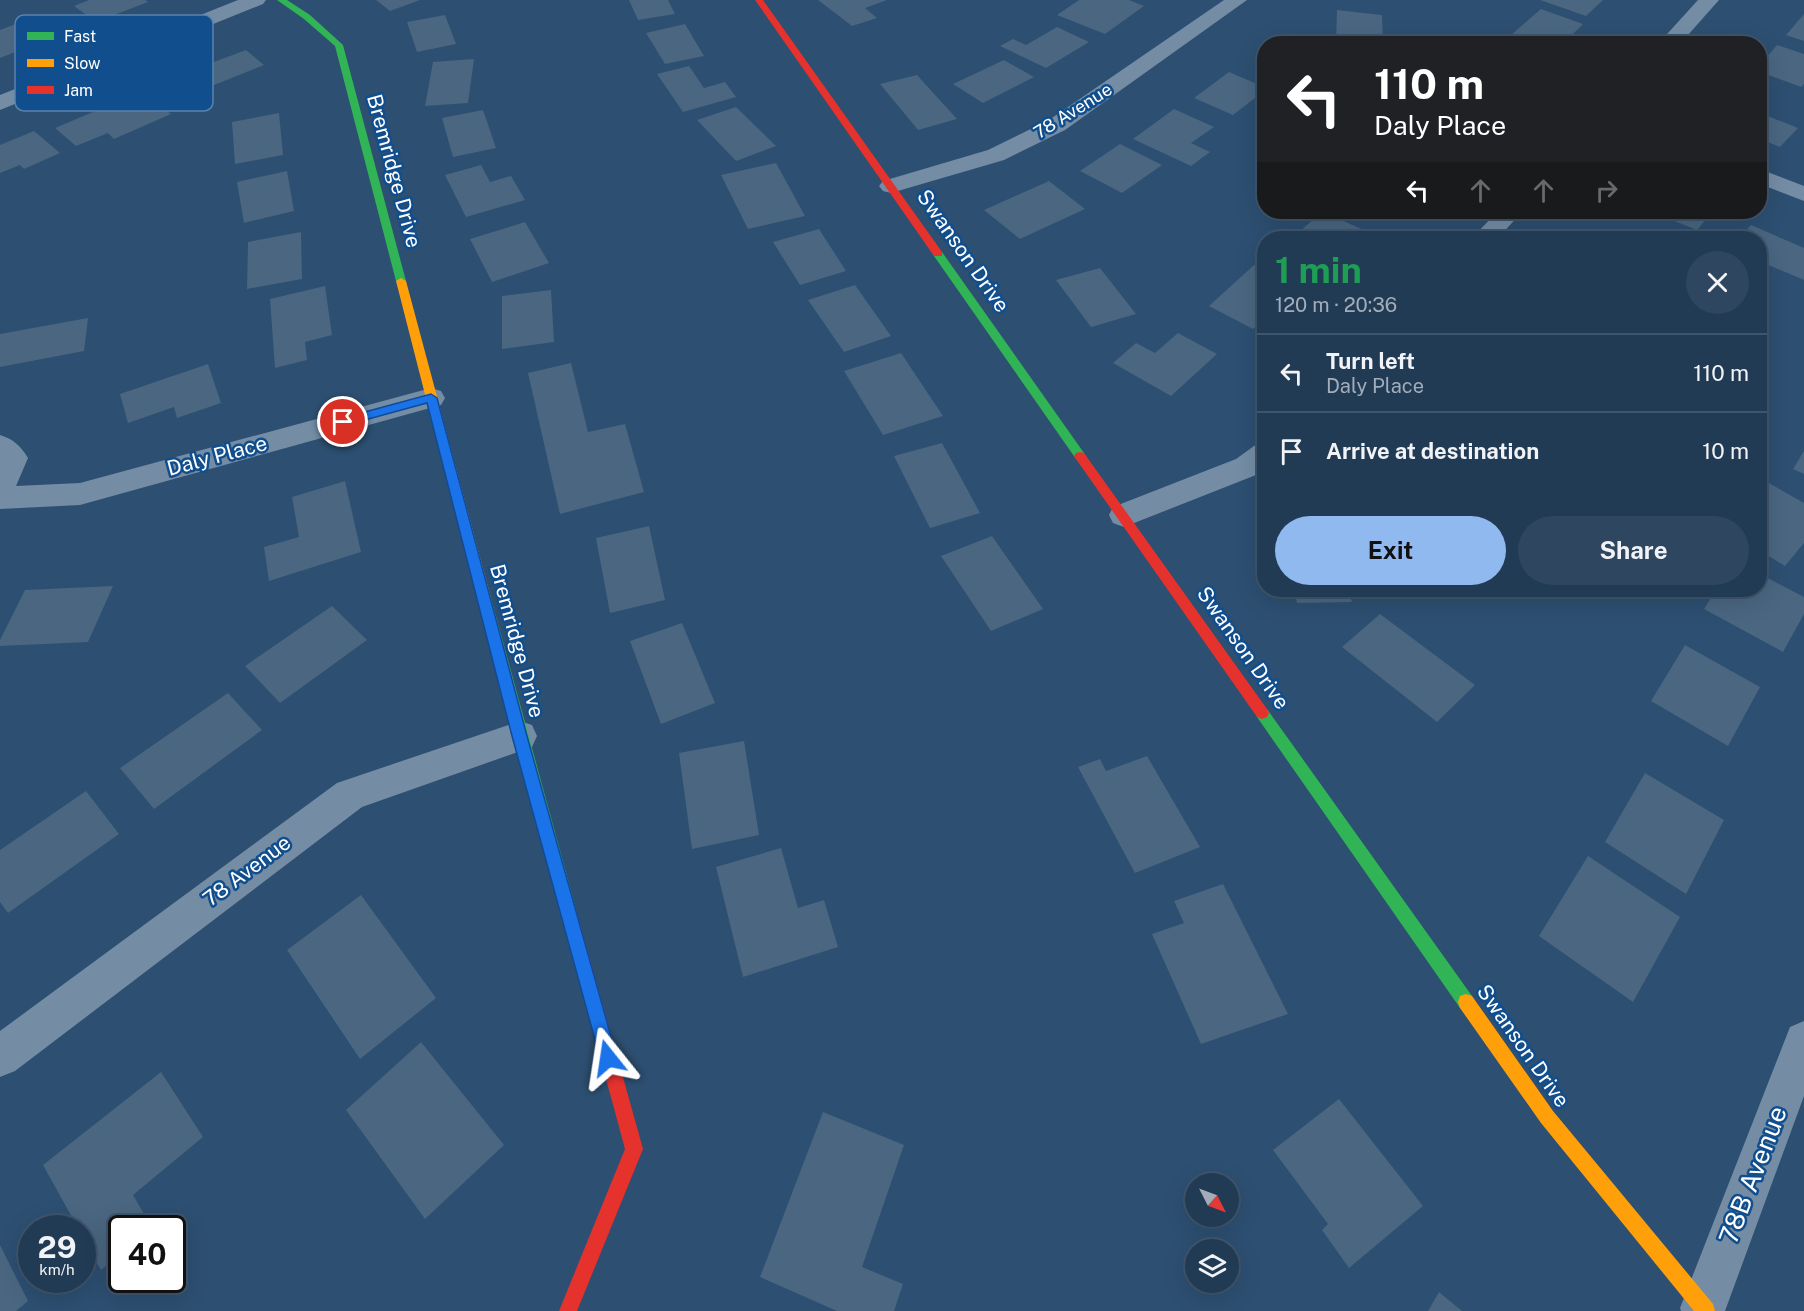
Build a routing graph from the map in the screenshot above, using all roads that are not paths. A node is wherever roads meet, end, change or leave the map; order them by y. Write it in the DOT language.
graph roads {
  1 [pos="256,0"];
  2 [pos="281,0"];
  3 [pos="759,0"];
  4 [pos="1236,0"];
  5 [pos="1709,0"];
  6 [pos="213,17"];
  7 [pos="1675,36"];
  8 [pos="15,97"];
  9 [pos="0,103"];
  10 [pos="1767,179"];
  11 [pos="891,186"];
  12 [pos="1804,194"];
  13 [pos="1503,219"];
  14 [pos="1491,231"];
  15 [pos="431,398"];
  16 [pos="0,446"];
  17 [pos="1257,459"];
  18 [pos="0,489"];
  19 [pos="0,498"];
  20 [pos="1124,515"];
  21 [pos="520,736"];
  22 [pos="1804,1041"];
  23 [pos="0,1056"];
  24 [pos="1704,1310"];
  25 [pos="568,1311"];
  1 -- 6 [label="street"];
  2 -- 15 [label="street, Bremridge Drive"];
  3 -- 11 [label="street, Swanson Drive"];
  4 -- 11 [label="street, 78 Avenue"];
  5 -- 7 [label="street"];
  8 -- 9 [label="street"];
  10 -- 12 [label="street"];
  11 -- 20 [label="street, Swanson Drive"];
  13 -- 14 [label="street"];
  15 -- 19 [label="street, Daly Place"];
  15 -- 21 [label="street, Bremridge Drive"];
  16 -- 18 [label="street"];
  17 -- 20 [label="street"];
  20 -- 24 [label="street, Swanson Drive"];
  21 -- 23 [label="street, 78 Avenue"];
  21 -- 25 [label="street, Bremridge Drive"];
  22 -- 24 [label="street, 78B Avenue"];
}
